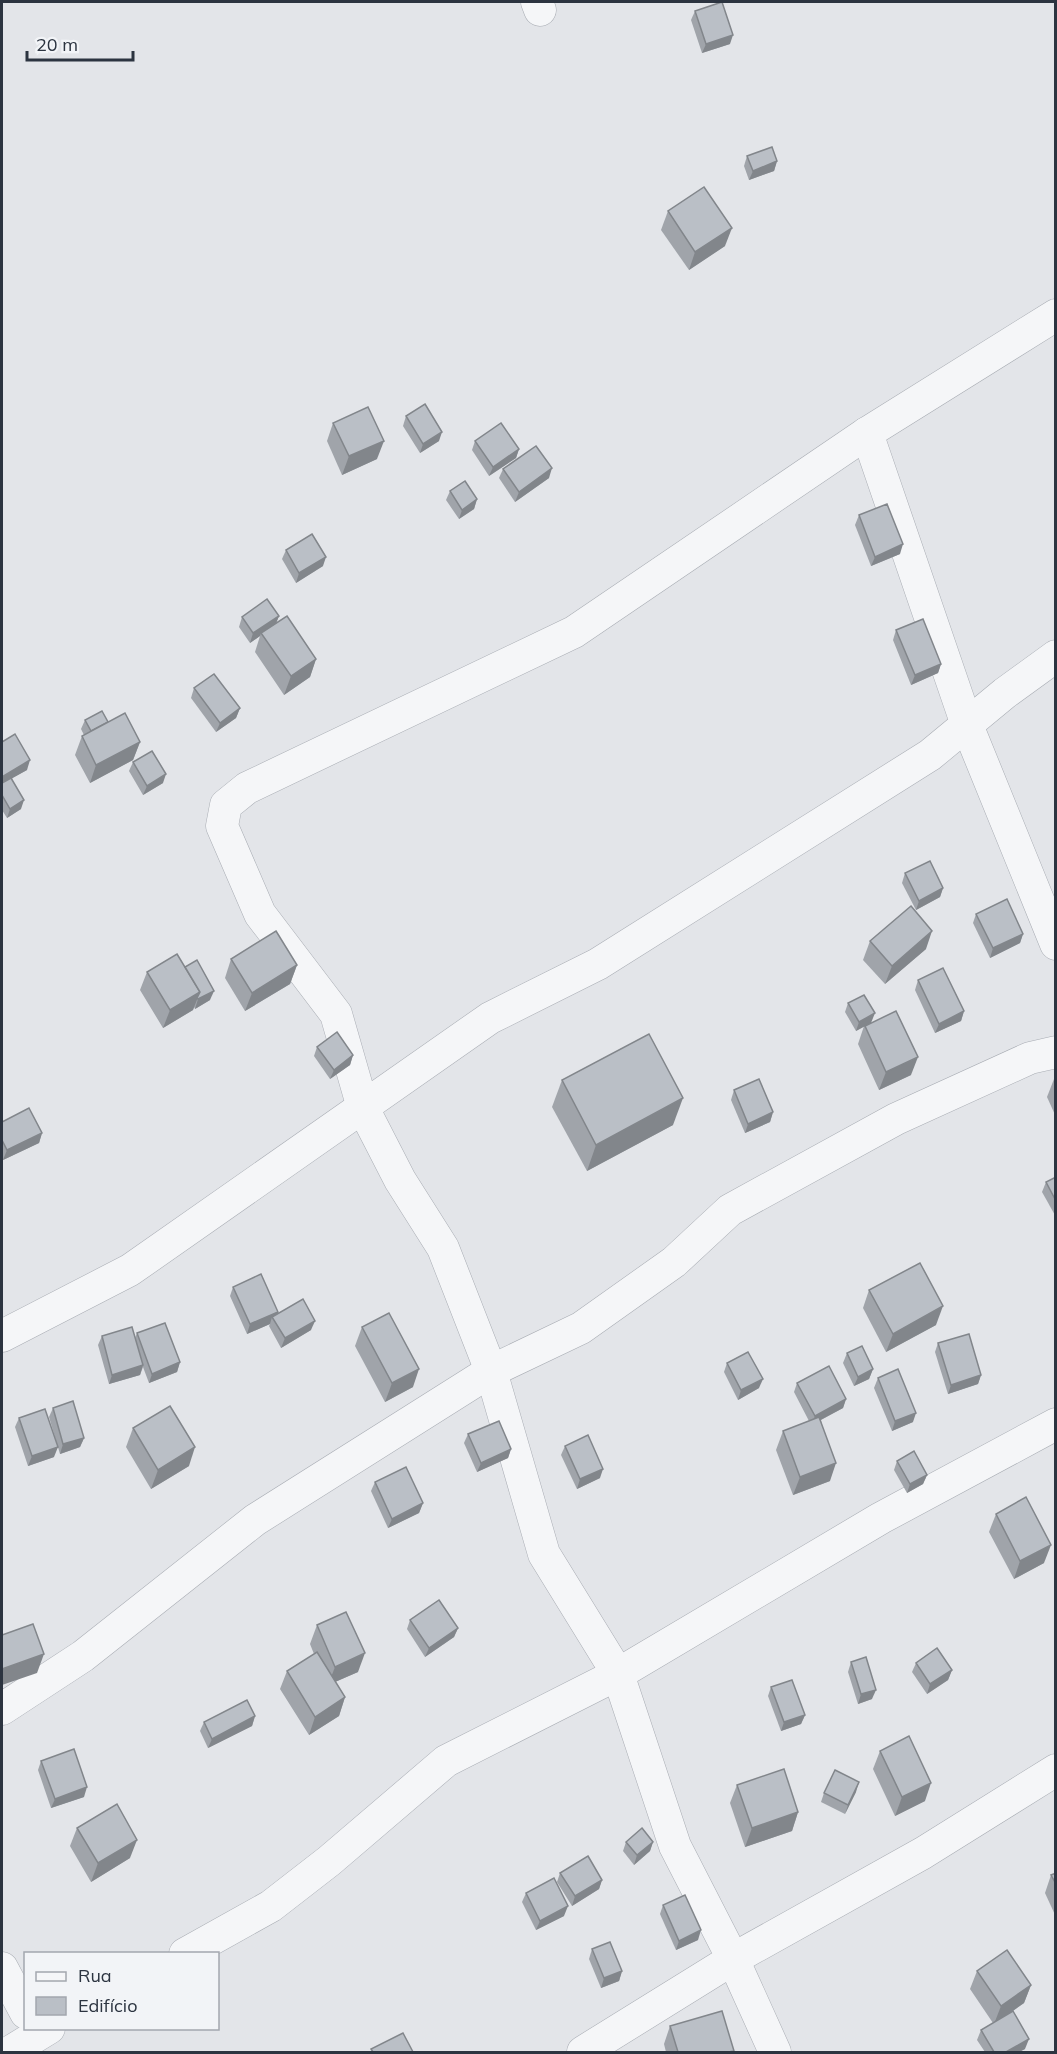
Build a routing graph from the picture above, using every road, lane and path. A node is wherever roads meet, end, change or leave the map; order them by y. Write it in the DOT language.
graph roads {
  1 [pos="1056,315"];
  2 [pos="867,433"];
  3 [pos="1056,656"];
  4 [pos="967,725"];
  5 [pos="1056,944"];
  6 [pos="1056,1052"];
  7 [pos="363,1108"];
  8 [pos="2,1336"];
  9 [pos="491,1371"];
  10 [pos="1056,1424"];
  11 [pos="618,1674"];
  12 [pos="2,1709"];
  13 [pos="1056,1770"];
  14 [pos="187,1952"];
  15 [pos="733,1959"];
  16 [pos="2,1968"];
  17 [pos="24,2007"];
  18 [pos="38,2032"];
  19 [pos="10,2052"];
  20 [pos="582,2052"];
  21 [pos="775,2052"];
  1 -- 2 [label="street"];
  2 -- 4 [label="street"];
  2 -- 7 [label="street"];
  3 -- 4 [label="street"];
  4 -- 5 [label="street"];
  4 -- 7 [label="street"];
  6 -- 9 [label="street"];
  7 -- 8 [label="street"];
  7 -- 9 [label="street"];
  9 -- 11 [label="street"];
  9 -- 12 [label="street"];
  10 -- 11 [label="street"];
  11 -- 14 [label="street"];
  11 -- 15 [label="street"];
  13 -- 15 [label="street"];
  15 -- 20 [label="street"];
  15 -- 21 [label="street"];
  16 -- 17 [label="street"];
  18 -- 19 [label="street"];
}
